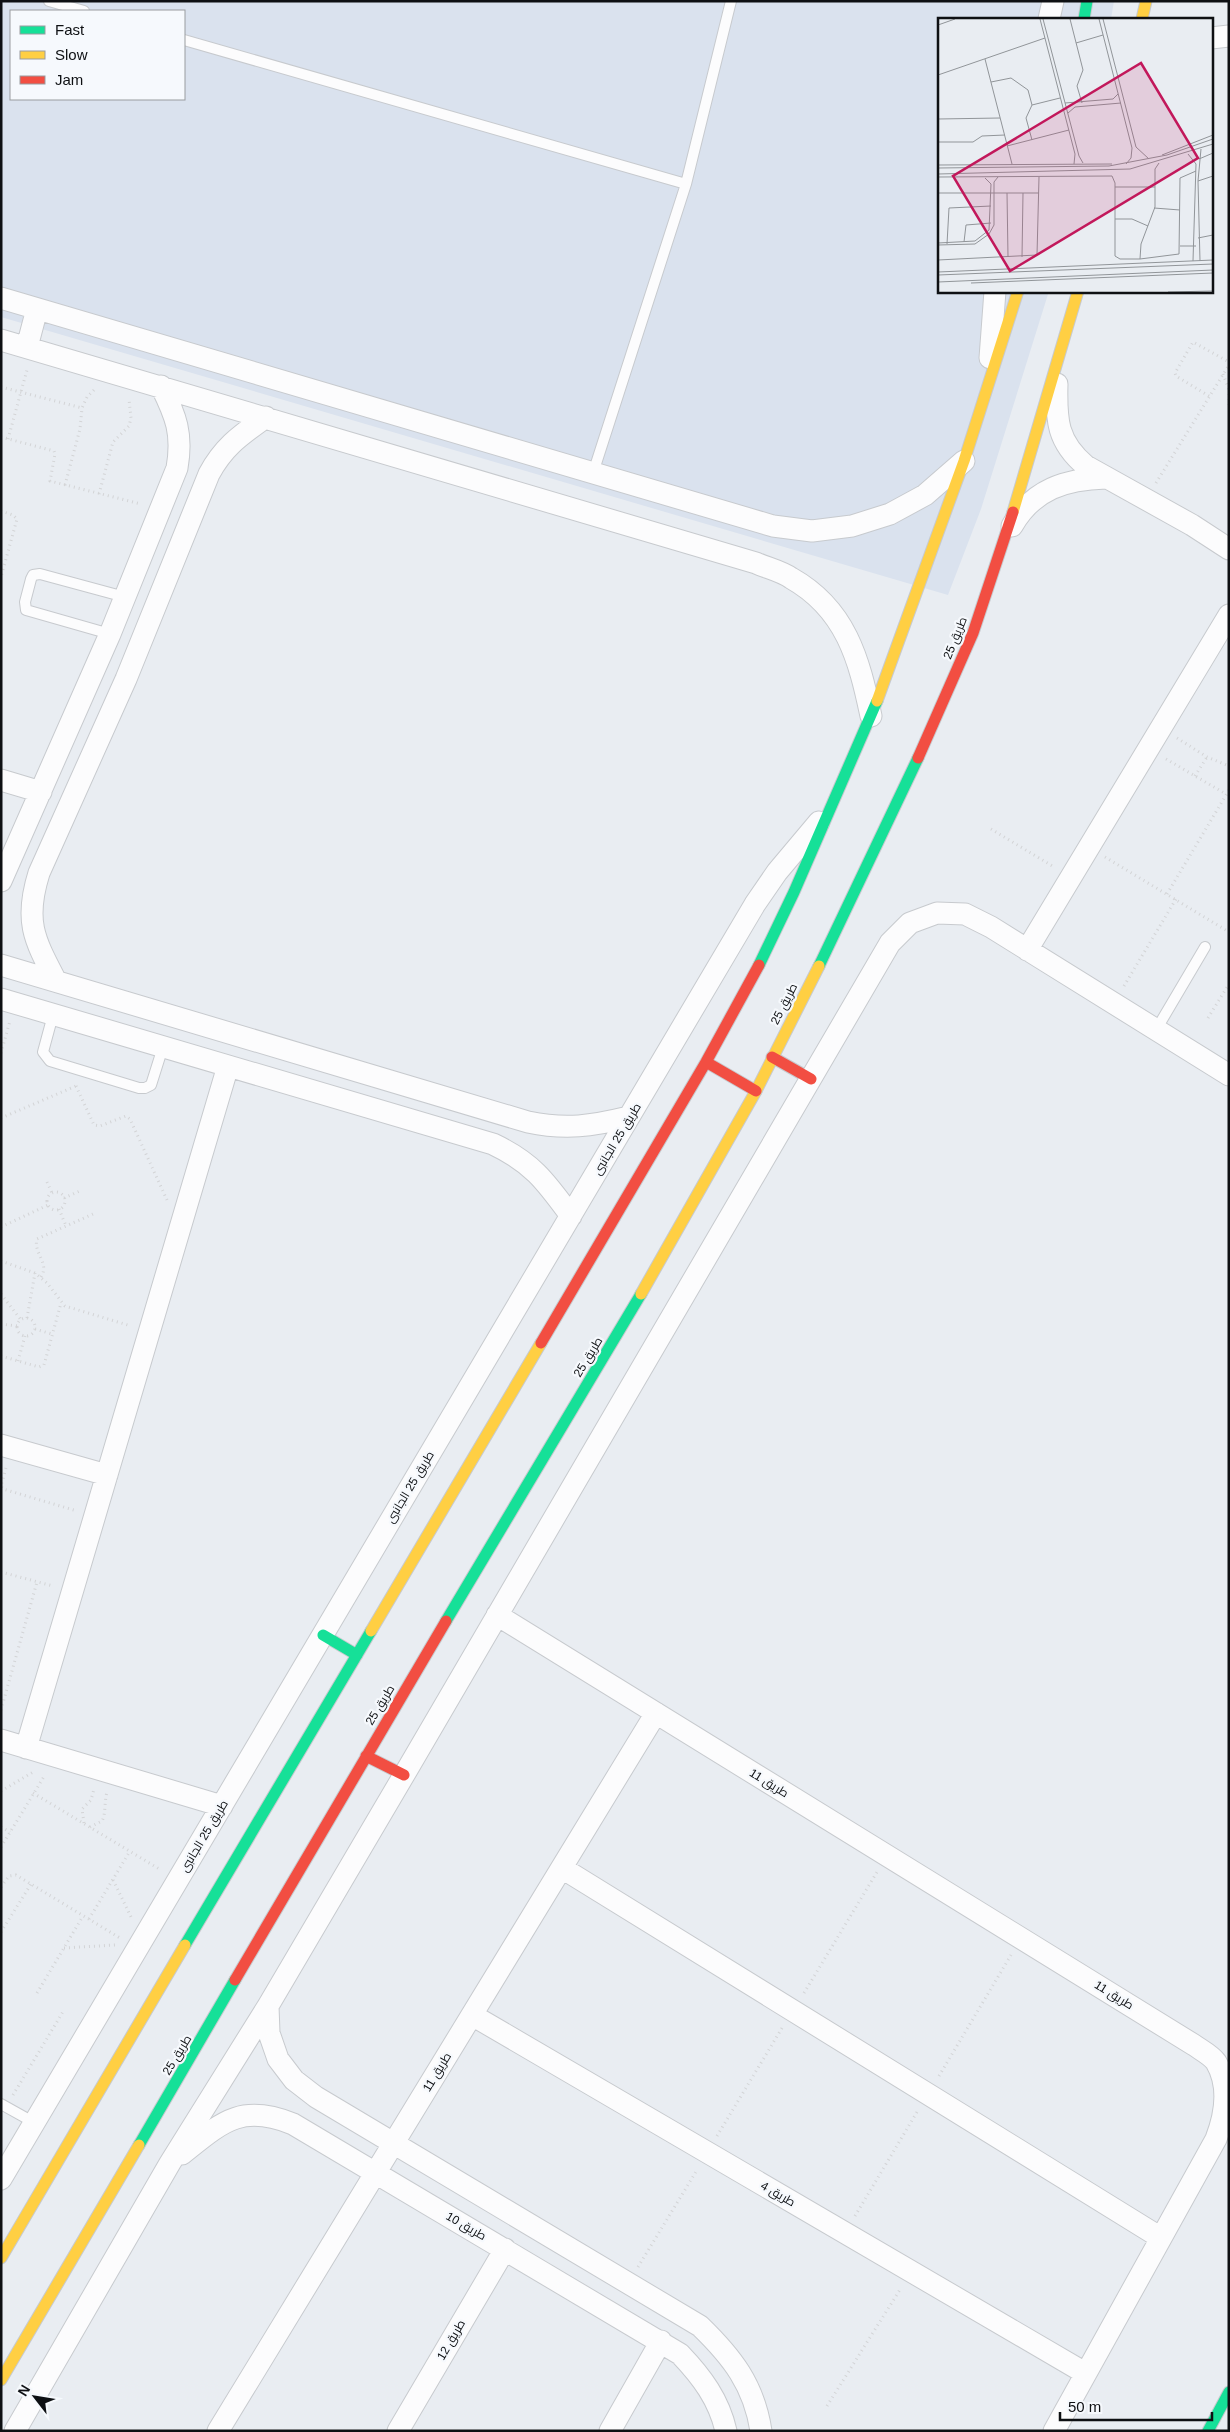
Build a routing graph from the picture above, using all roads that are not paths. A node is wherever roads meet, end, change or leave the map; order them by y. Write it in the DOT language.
graph roads {
  1 [pos="49,1"];
  2 [pos="731,1"];
  3 [pos="1053,1"];
  4 [pos="1087,1"];
  5 [pos="1146,1"];
  6 [pos="80,10"];
  7 [pos="1049,18"];
  8 [pos="1084,18"];
  9 [pos="1142,18"];
  10 [pos="1229,36"];
  11 [pos="1212,38"];
  12 [pos="185,40"];
  13 [pos="686,184"];
  14 [pos="995,292"];
  15 [pos="1018,292"];
  16 [pos="1078,292"];
  17 [pos="1,298"];
  18 [pos="37,310"];
  19 [pos="1,340"];
  20 [pos="30,348"];
  21 [pos="1057,367"];
  22 [pos="990,381"];
  23 [pos="161,386"];
  24 [pos="266,417"];
  25 [pos="964,460"];
  26 [pos="593,473"];
  27 [pos="1106,478"];
  28 [pos="1005,538"];
  29 [pos="1229,549"];
  30 [pos="125,597"];
  31 [pos="1229,615"];
  32 [pos="110,634"];
  33 [pos="871,716"];
  34 [pos="1,780"];
  35 [pos="42,792"];
  36 [pos="834,805"];
  37 [pos="1,882"];
  38 [pos="1205,947"];
  39 [pos="1027,950"];
  40 [pos="1,965"];
  41 [pos="56,981"];
  42 [pos="8,1002"];
  43 [pos="53,1015"];
  44 [pos="1156,1030"];
  45 [pos="163,1047"];
  46 [pos="772,1057"];
  47 [pos="706,1062"];
  48 [pos="228,1066"];
  49 [pos="1229,1075"];
  50 [pos="811,1079"];
  51 [pos="756,1091"];
  52 [pos="629,1117"];
  53 [pos="571,1216"];
  54 [pos="6,1447"];
  55 [pos="107,1475"];
  56 [pos="498,1615"];
  57 [pos="323,1635"];
  58 [pos="357,1655"];
  59 [pos="656,1713"];
  60 [pos="1,1740"];
  61 [pos="26,1748"];
  62 [pos="366,1756"];
  63 [pos="404,1775"];
  64 [pos="222,1806"];
  65 [pos="562,1868"];
  66 [pos="268,2006"];
  67 [pos="472,2015"];
  68 [pos="4,2105"];
  69 [pos="35,2122"];
  70 [pos="394,2144"];
  71 [pos="170,2163"];
  72 [pos="375,2173"];
  73 [pos="1,2180"];
  74 [pos="1161,2238"];
  75 [pos="505,2249"];
  76 [pos="1,2258"];
  77 [pos="700,2326"];
  78 [pos="661,2341"];
  79 [pos="680,2354"];
  80 [pos="1085,2373"];
  81 [pos="1,2380"];
  82 [pos="1229,2392"];
  83 [pos="15,2431"];
  84 [pos="218,2431"];
  85 [pos="398,2431"];
  86 [pos="610,2431"];
  87 [pos="726,2431"];
  88 [pos="761,2431"];
  89 [pos="1054,2431"];
  90 [pos="1208,2431"];
  1 -- 6 [label="lane"];
  2 -- 13 [label="lane"];
  3 -- 7 [label="street"];
  4 -- 8 [label="street"];
  5 -- 9 [label="street"];
  10 -- 11 [label="street"];
  12 -- 13 [label="lane"];
  13 -- 26 [label="lane"];
  14 -- 22 [label="street"];
  15 -- 22 [label="street"];
  16 -- 21 [label="street, طريق 25"];
  17 -- 18 [label="street"];
  18 -- 20 [label="street"];
  18 -- 26 [label="street"];
  19 -- 20 [label="street"];
  20 -- 23 [label="street"];
  21 -- 27 [label="street"];
  21 -- 28 [label="street, طريق 25"];
  22 -- 25 [label="street"];
  23 -- 24 [label="street"];
  23 -- 30 [label="street"];
  24 -- 33 [label="street"];
  24 -- 41 [label="street"];
  25 -- 26 [label="street"];
  25 -- 33 [label="street"];
  27 -- 28 [label="street"];
  27 -- 29 [label="street"];
  28 -- 46 [label="street, طريق 25"];
  30 -- 32 [label="street"];
  30 -- 32 [label="lane"];
  31 -- 39 [label="street"];
  32 -- 35 [label="street"];
  33 -- 36 [label="street"];
  34 -- 35 [label="street"];
  35 -- 37 [label="street"];
  36 -- 47 [label="street"];
  36 -- 52 [label="street, طريق 25 الجانبى"];
  38 -- 44 [label="lane"];
  39 -- 44 [label="street"];
  39 -- 50 [label="street"];
  40 -- 41 [label="street"];
  41 -- 52 [label="street"];
  42 -- 43 [label="street"];
  43 -- 45 [label="street"];
  43 -- 45 [label="lane"];
  44 -- 49 [label="street"];
  45 -- 48 [label="street"];
  46 -- 50 [label="street"];
  46 -- 51 [label="street, طريق 25"];
  47 -- 51 [label="street"];
  47 -- 58 [label="street"];
  48 -- 53 [label="street"];
  48 -- 55 [label="street"];
  50 -- 56 [label="street"];
  51 -- 62 [label="street, طريق 25"];
  52 -- 53 [label="street, طريق 25 الجانبى"];
  53 -- 57 [label="street, طريق 25 الجانبى"];
  54 -- 55 [label="street"];
  55 -- 61 [label="street"];
  56 -- 59 [label="street, طريق 11"];
  56 -- 63 [label="street"];
  57 -- 58 [label="street"];
  57 -- 64 [label="street, طريق 25 الجانبى"];
  58 -- 76 [label="street"];
  59 -- 65 [label="street, طريق 11"];
  59 -- 74 [label="street, طريق 11"];
  60 -- 61 [label="street"];
  61 -- 64 [label="street"];
  62 -- 63 [label="street"];
  62 -- 81 [label="street, طريق 25"];
  63 -- 66 [label="street"];
  64 -- 69 [label="street, طريق 25 الجانبى"];
  65 -- 67 [label="street, طريق 11"];
  65 -- 74 [label="street"];
  66 -- 70 [label="street"];
  66 -- 71 [label="street"];
  67 -- 70 [label="street, طريق 11"];
  67 -- 80 [label="street, طريق 4"];
  68 -- 69 [label="lane"];
  69 -- 73 [label="street, طريق 25 الجانبى"];
  70 -- 72 [label="street, طريق 11"];
  70 -- 77 [label="street"];
  71 -- 72 [label="street, طريق 10"];
  71 -- 83 [label="street"];
  72 -- 75 [label="street, طريق 10"];
  72 -- 84 [label="street, طريق 11"];
  74 -- 80 [label="street, طريق 11"];
  75 -- 78 [label="street, طريق 10"];
  75 -- 85 [label="street, طريق 12"];
  77 -- 79 [label="street"];
  77 -- 88 [label="street"];
  78 -- 79 [label="street, طريق 10"];
  78 -- 86 [label="street"];
  79 -- 87 [label="street, طريق 10"];
  80 -- 89 [label="street, طريق 11"];
  82 -- 90 [label="street"];
}
